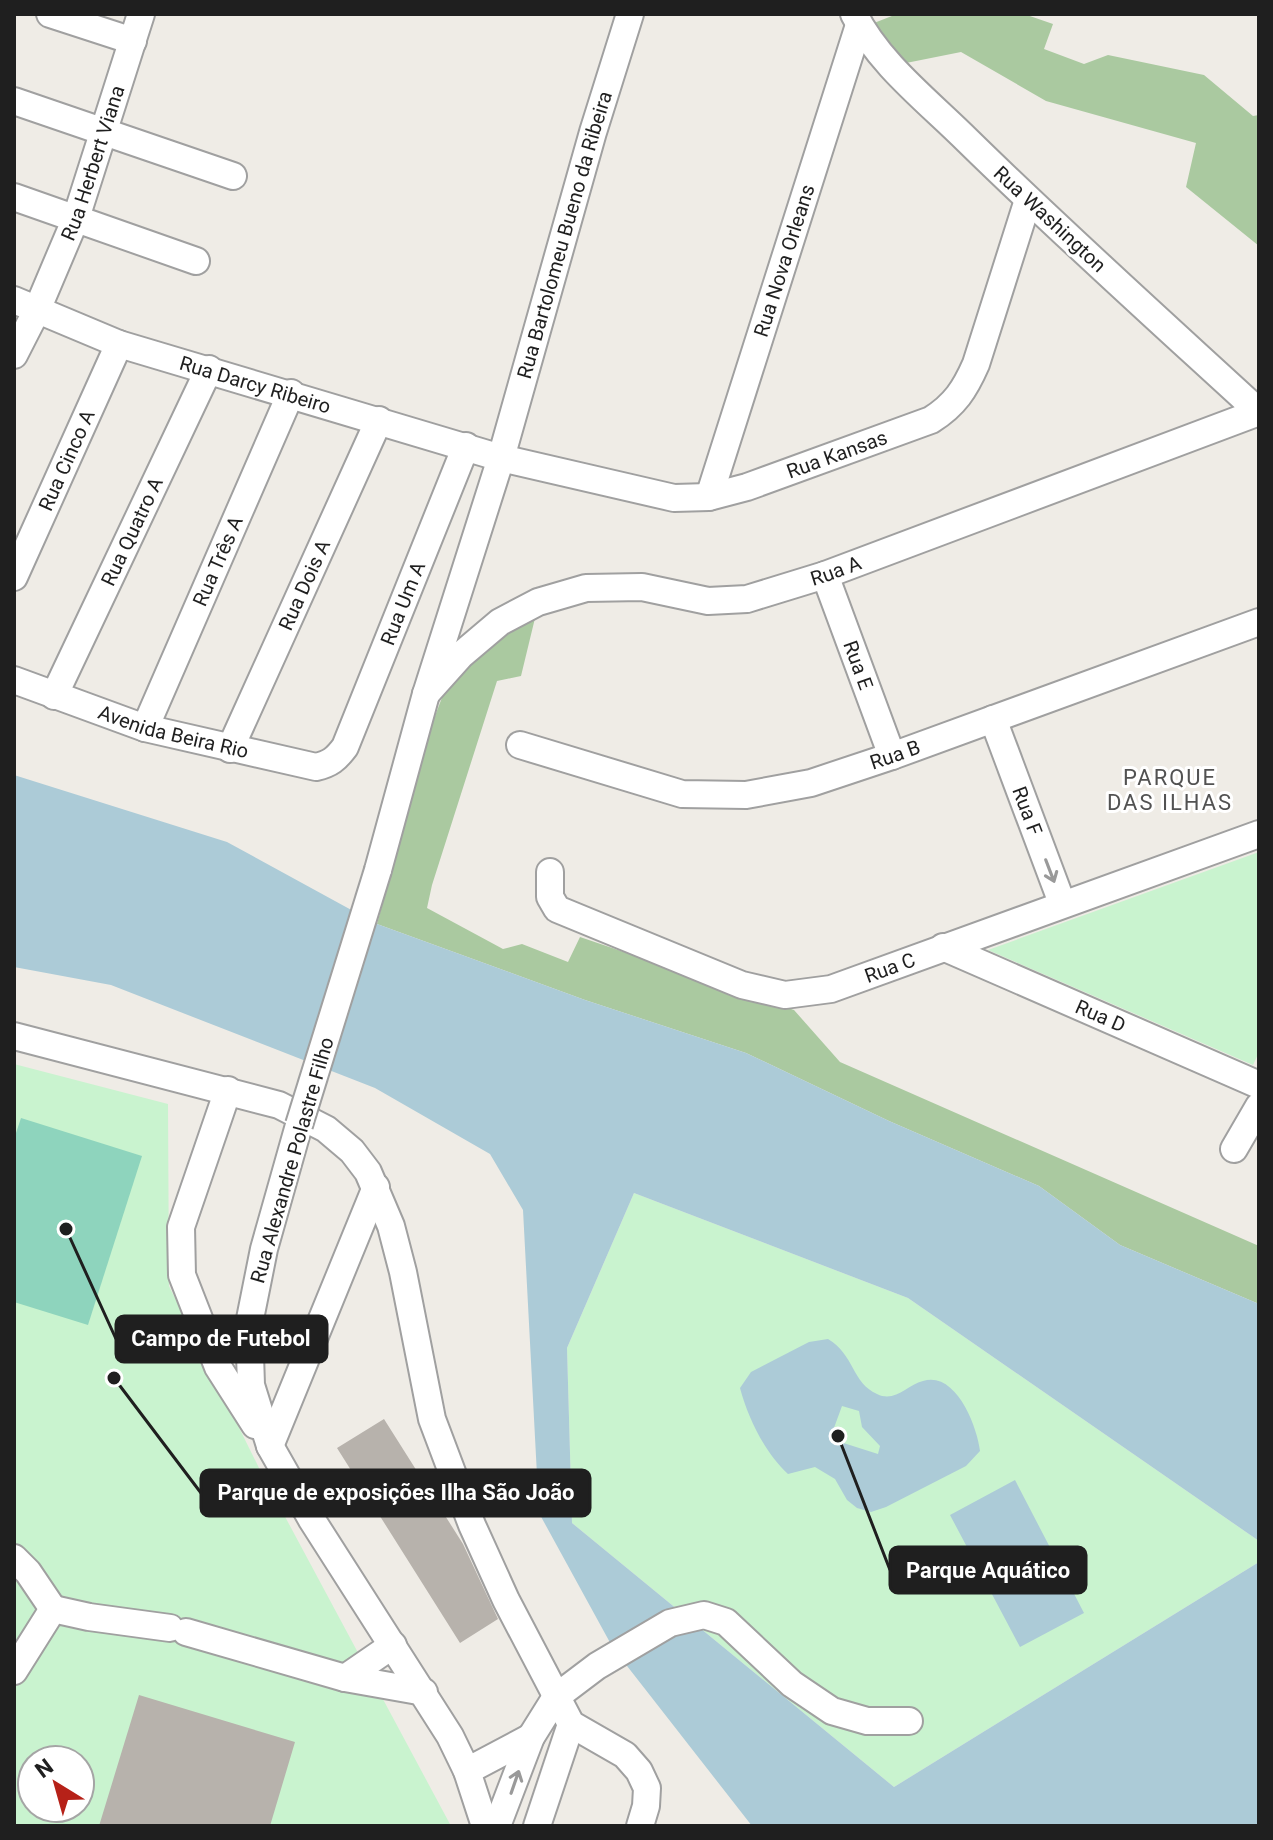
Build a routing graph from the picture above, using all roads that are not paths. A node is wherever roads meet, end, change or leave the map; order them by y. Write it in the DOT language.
graph roads {
  1 [pos="50,14"];
  2 [pos="141,14"];
  3 [pos="630,14"];
  4 [pos="856,20"];
  5 [pos="133,41"];
  6 [pos="14,101"];
  7 [pos="105,132"];
  8 [pos="233,176"];
  9 [pos="14,197"];
  10 [pos="1028,200"];
  11 [pos="76,218"];
  12 [pos="196,261"];
  13 [pos="26,305"];
  14 [pos="119,344"];
  15 [pos="14,355"];
  16 [pos="209,369"];
  17 [pos="291,393"];
  18 [pos="1259,412"];
  19 [pos="379,420"];
  20 [pos="466,446"];
  21 [pos="501,458"];
  22 [pos="709,497"];
  23 [pos="825,575"];
  24 [pos="14,577"];
  25 [pos="1259,622"];
  26 [pos="14,680"];
  27 [pos="426,694"];
  28 [pos="54,696"];
  29 [pos="993,719"];
  30 [pos="145,728"];
  31 [pos="520,745"];
  32 [pos="230,749"];
  33 [pos="892,756"];
  34 [pos="337,758"];
  35 [pos="1259,834"];
  36 [pos="550,872"];
  37 [pos="1062,903"];
  38 [pos="943,947"];
  39 [pos="14,1036"];
  40 [pos="1259,1085"];
  41 [pos="228,1090"];
  42 [pos="1259,1106"];
  43 [pos="1234,1149"];
  44 [pos="376,1187"];
  45 [pos="270,1446"];
  46 [pos="14,1558"];
  47 [pos="53,1609"];
  48 [pos="393,1645"];
  49 [pos="14,1671"];
  50 [pos="345,1678"];
  51 [pos="424,1692"];
  52 [pos="556,1697"];
  53 [pos="909,1721"];
  54 [pos="571,1724"];
  55 [pos="531,1737"];
  56 [pos="467,1771"];
  57 [pos="485,1826"];
  58 [pos="497,1826"];
  59 [pos="537,1826"];
  60 [pos="640,1826"];
  1 -- 5 [label="street"];
  2 -- 5 [label="street, Rua Herbert Viana"];
  3 -- 21 [label="street, Rua Bartolomeu Bueno da Ribeira"];
  4 -- 10 [label="street, Rua Washington"];
  4 -- 22 [label="street, Rua Nova Orleans"];
  5 -- 7 [label="street, Rua Herbert Viana"];
  6 -- 7 [label="street"];
  7 -- 8 [label="street"];
  7 -- 11 [label="street, Rua Herbert Viana"];
  9 -- 11 [label="street"];
  10 -- 18 [label="street, Rua Washington"];
  10 -- 22 [label="street, Rua Kansas"];
  11 -- 12 [label="street"];
  11 -- 13 [label="street, Rua Herbert Viana"];
  13 -- 14 [label="street, Rua Darcy Ribeiro"];
  13 -- 15 [label="street, Rua Herbert Viana"];
  14 -- 16 [label="street, Rua Darcy Ribeiro"];
  14 -- 24 [label="street, Rua Cinco A"];
  16 -- 17 [label="street, Rua Darcy Ribeiro"];
  16 -- 28 [label="street, Rua Quatro A"];
  17 -- 19 [label="street, Rua Darcy Ribeiro"];
  17 -- 30 [label="street, Rua Três A"];
  18 -- 23 [label="street, Rua A"];
  19 -- 20 [label="street, Rua Darcy Ribeiro"];
  19 -- 32 [label="street, Rua Dois A"];
  20 -- 21 [label="street, Rua Darcy Ribeiro"];
  20 -- 34 [label="street, Rua Um A"];
  21 -- 22 [label="street, Rua Kansas"];
  21 -- 27 [label="street, Rua Alexandre Polastre Filho"];
  23 -- 27 [label="street, Rua A"];
  23 -- 33 [label="street, Rua E"];
  25 -- 29 [label="street, Rua B"];
  26 -- 28 [label="street, Avenida Beira Rio"];
  27 -- 45 [label="street, Rua Alexandre Polastre Filho, bridge"];
  28 -- 30 [label="street, Avenida Beira Rio"];
  29 -- 33 [label="street, Rua B"];
  29 -- 37 [label="street, Rua F, one-way"];
  30 -- 32 [label="street, Avenida Beira Rio"];
  31 -- 33 [label="street, Rua B"];
  32 -- 34 [label="street, Avenida Beira Rio"];
  35 -- 37 [label="street, Rua C"];
  36 -- 38 [label="street, Rua C"];
  37 -- 38 [label="street, Rua C"];
  38 -- 40 [label="street, Rua D"];
  39 -- 41 [label="street"];
  41 -- 44 [label="street"];
  41 -- 45 [label="street"];
  42 -- 43 [label="street"];
  44 -- 45 [label="street"];
  44 -- 52 [label="street"];
  45 -- 48 [label="street, Rua Alexandre Polastre Filho"];
  46 -- 47 [label="street"];
  47 -- 49 [label="street"];
  47 -- 50 [label="street"];
  48 -- 50 [label="street"];
  48 -- 51 [label="street, Rua Alexandre Polastre Filho"];
  50 -- 51 [label="street"];
  51 -- 56 [label="street, Rua Alexandre Polastre Filho"];
  52 -- 53 [label="street"];
  52 -- 54 [label="street"];
  52 -- 55 [label="street"];
  54 -- 59 [label="street"];
  54 -- 60 [label="street"];
  55 -- 56 [label="street"];
  58 -- 55 [label="street, one-way"];
  56 -- 57 [label="street, Rua Alexandre Polastre Filho"];
}
